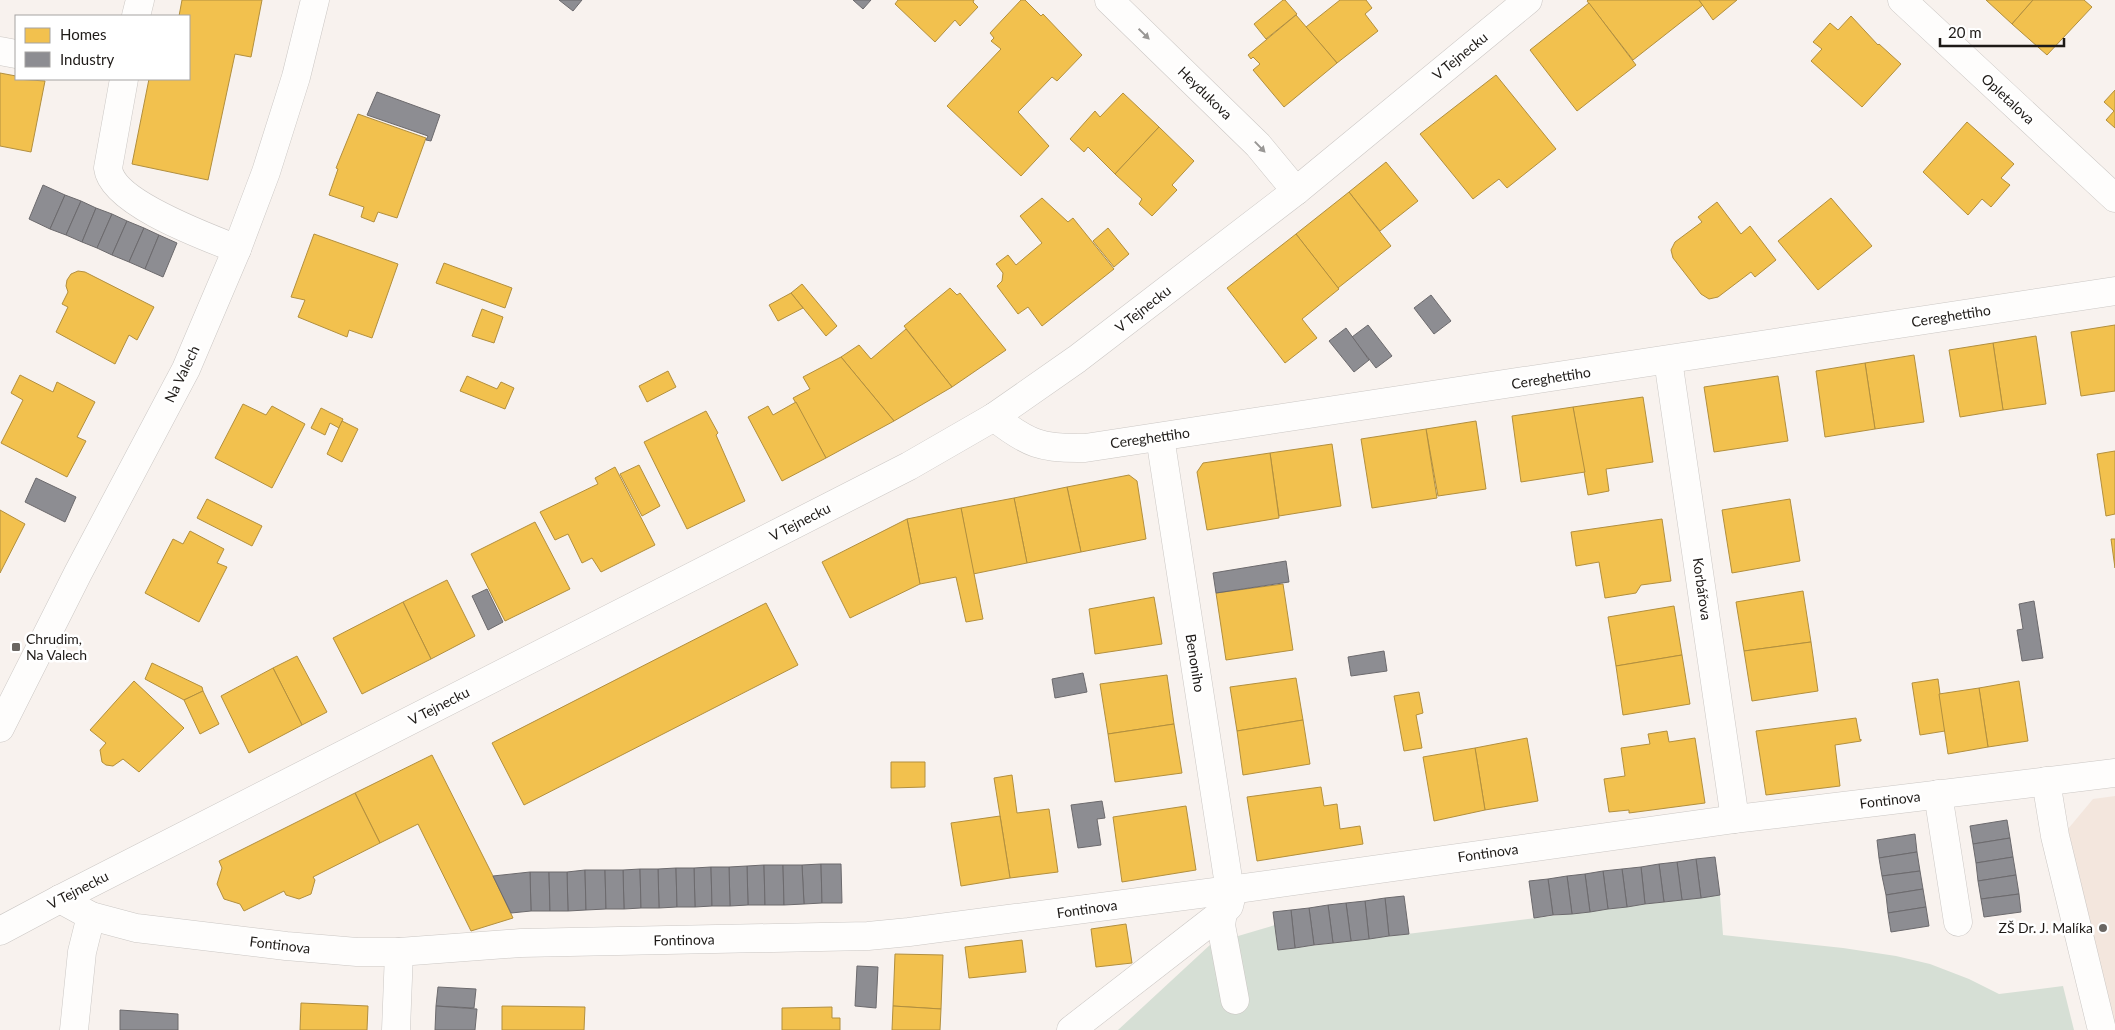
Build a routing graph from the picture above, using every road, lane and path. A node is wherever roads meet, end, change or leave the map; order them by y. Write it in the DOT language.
graph roads {
  1 [pos="140,0"];
  2 [pos="315,0"];
  3 [pos="1109,0"];
  4 [pos="1528,0"];
  5 [pos="1902,0"];
  6 [pos="136,15"];
  7 [pos="0,51"];
  8 [pos="15,54"];
  9 [pos="124,80"];
  10 [pos="1296,190"];
  11 [pos="2115,198"];
  12 [pos="237,250"];
  13 [pos="2115,291"];
  14 [pos="1668,360"];
  15 [pos="994,417"];
  16 [pos="1160,437"];
  17 [pos="0,728"];
  18 [pos="2115,773"];
  19 [pos="2046,781"];
  20 [pos="1938,794"];
  21 [pos="1735,819"];
  22 [pos="60,899"];
  23 [pos="1226,901"];
  24 [pos="91,916"];
  25 [pos="1958,922"];
  26 [pos="0,931"];
  27 [pos="399,952"];
  28 [pos="1235,1000"];
  29 [pos="74,1030"];
  30 [pos="396,1030"];
  31 [pos="1070,1030"];
  32 [pos="2102,1030"];
  1 -- 6 [label="street"];
  2 -- 12 [label="street, Na Valech"];
  3 -- 10 [label="street, Heydukova, one-way"];
  4 -- 10 [label="street, V Tejnecku"];
  5 -- 11 [label="street, Opletalova"];
  7 -- 8 [label="street"];
  9 -- 12 [label="street"];
  10 -- 15 [label="street, V Tejnecku"];
  12 -- 17 [label="street, Na Valech"];
  13 -- 14 [label="street, Cereghettiho"];
  14 -- 16 [label="street, Cereghettiho"];
  14 -- 21 [label="street, Korbářova"];
  15 -- 16 [label="street, Cereghettiho"];
  15 -- 22 [label="street, V Tejnecku"];
  16 -- 23 [label="street, Benoniho"];
  18 -- 19 [label="street, Fontinova"];
  19 -- 20 [label="street, Fontinova"];
  19 -- 32 [label="street"];
  20 -- 21 [label="street, Fontinova"];
  20 -- 25 [label="street"];
  21 -- 23 [label="street, Fontinova"];
  22 -- 24 [label="street, Fontinova"];
  22 -- 26 [label="street, V Tejnecku"];
  23 -- 27 [label="street, Fontinova"];
  23 -- 28 [label="street, Benoniho"];
  23 -- 31 [label="street"];
  24 -- 27 [label="street, Fontinova"];
  24 -- 29 [label="street"];
  27 -- 30 [label="street"];
}
